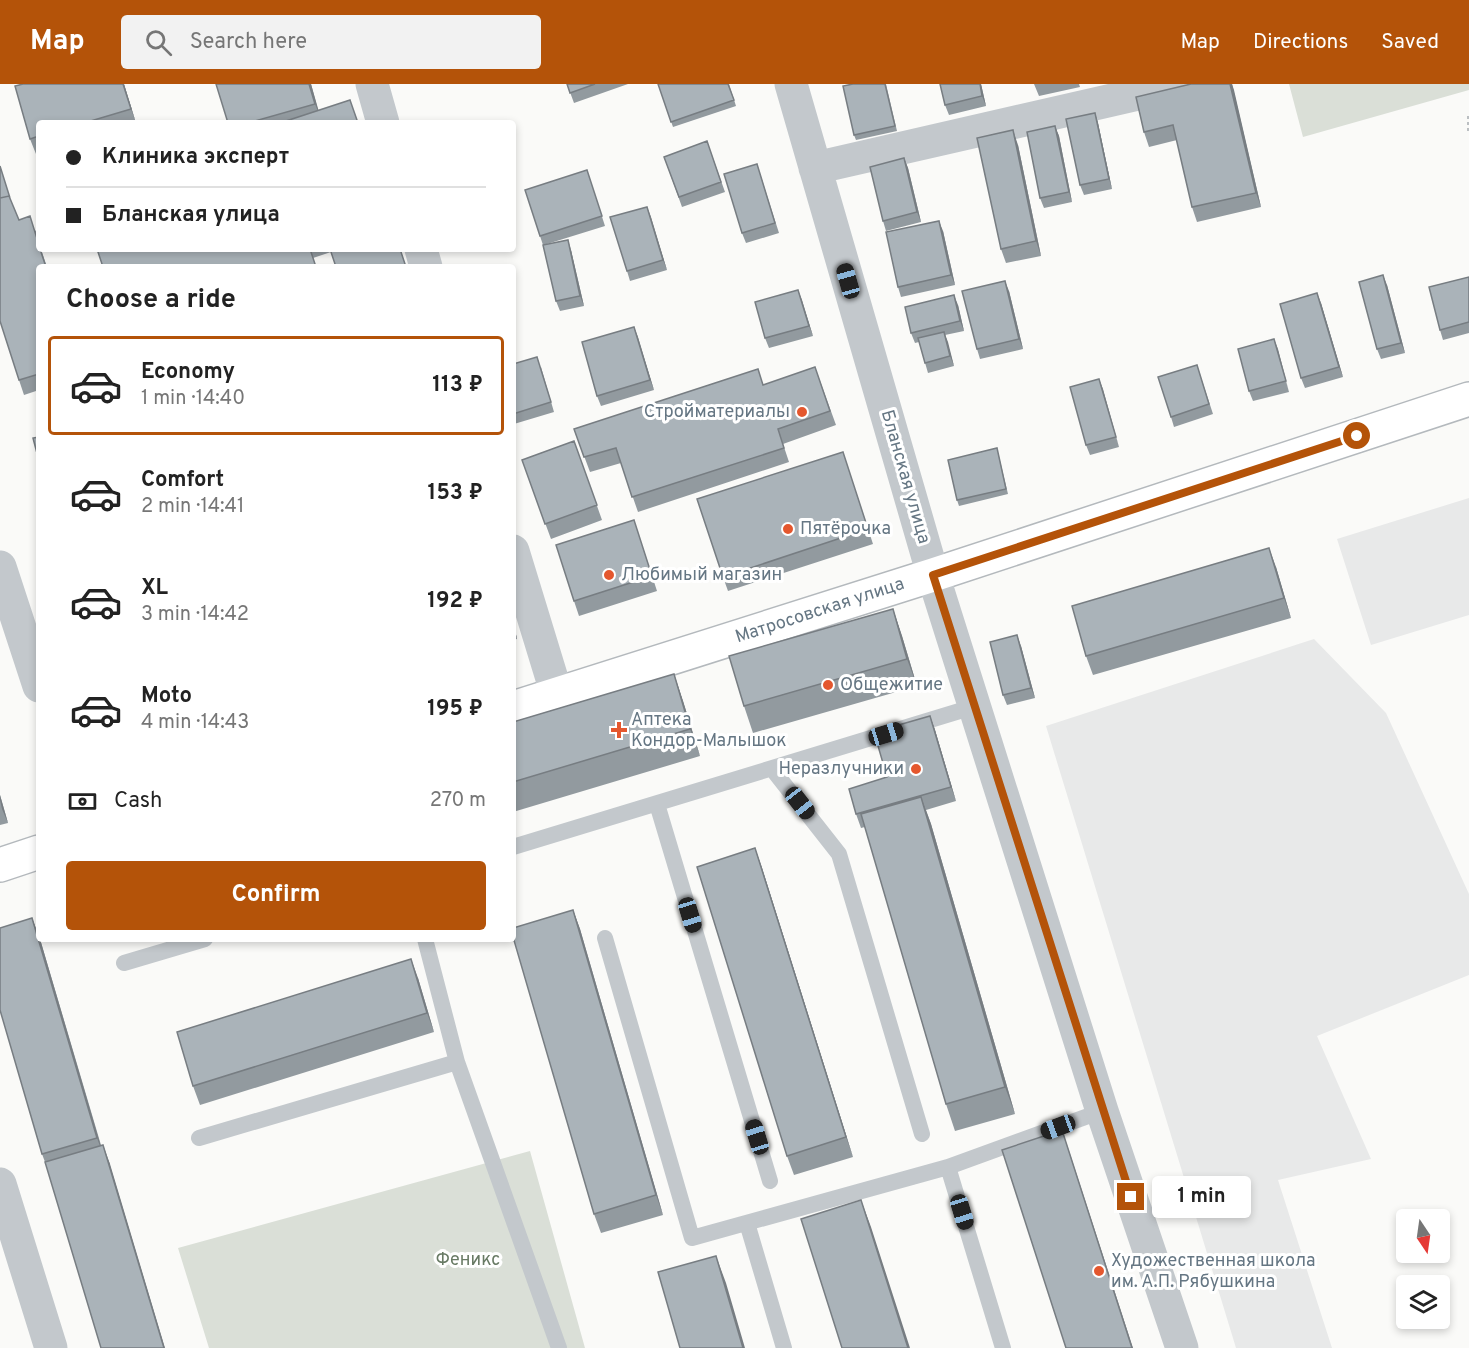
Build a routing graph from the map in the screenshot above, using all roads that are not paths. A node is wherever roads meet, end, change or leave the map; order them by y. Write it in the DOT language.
graph roads {
  1 [pos="372,84"];
  2 [pos="791,84"];
  3 [pos="1182,84"];
  4 [pos="382,120"];
  5 [pos="815,168"];
  6 [pos="1469,399"];
  7 [pos="516,561"];
  8 [pos="0,567"];
  9 [pos="933,575"];
  10 [pos="36,677"];
  11 [pos="557,695"];
  12 [pos="976,706"];
  13 [pos="516,707"];
  14 [pos="773,770"];
  15 [pos="657,804"];
  16 [pos="516,846"];
  17 [pos="36,853"];
  18 [pos="0,865"];
  19 [pos="605,938"];
  20 [pos="195,942"];
  21 [pos="426,942"];
  22 [pos="124,963"];
  23 [pos="457,1062"];
  24 [pos="1102,1111"];
  25 [pos="922,1134"];
  26 [pos="199,1138"];
  27 [pos="948,1167"];
  28 [pos="770,1181"];
  29 [pos="0,1184"];
  30 [pos="747,1222"];
  31 [pos="51,1348"];
  32 [pos="560,1348"];
  33 [pos="784,1348"];
  34 [pos="1003,1348"];
  35 [pos="1182,1348"];
  1 -- 4 [label="street"];
  2 -- 5 [label="street, Бланская улица"];
  3 -- 5 [label="street"];
  5 -- 9 [label="street, Бланская улица"];
  6 -- 9 [label="highway, Матросовская улица"];
  7 -- 11 [label="street"];
  8 -- 10 [label="street"];
  9 -- 11 [label="highway, Матросовская улица"];
  9 -- 12 [label="street, Бланская улица"];
  11 -- 13 [label="highway, Матросовская улица"];
  12 -- 14 [label="lane"];
  12 -- 24 [label="street, Бланская улица"];
  14 -- 15 [label="lane"];
  14 -- 25 [label="lane"];
  15 -- 16 [label="lane"];
  15 -- 28 [label="lane"];
  17 -- 18 [label="highway"];
  19 -- 30 [label="lane"];
  20 -- 22 [label="lane"];
  21 -- 23 [label="lane"];
  23 -- 26 [label="lane"];
  23 -- 32 [label="lane"];
  24 -- 27 [label="lane"];
  24 -- 35 [label="street, Бланская улица"];
  27 -- 30 [label="lane"];
  27 -- 34 [label="lane"];
  29 -- 31 [label="street"];
  30 -- 33 [label="lane"];
}
